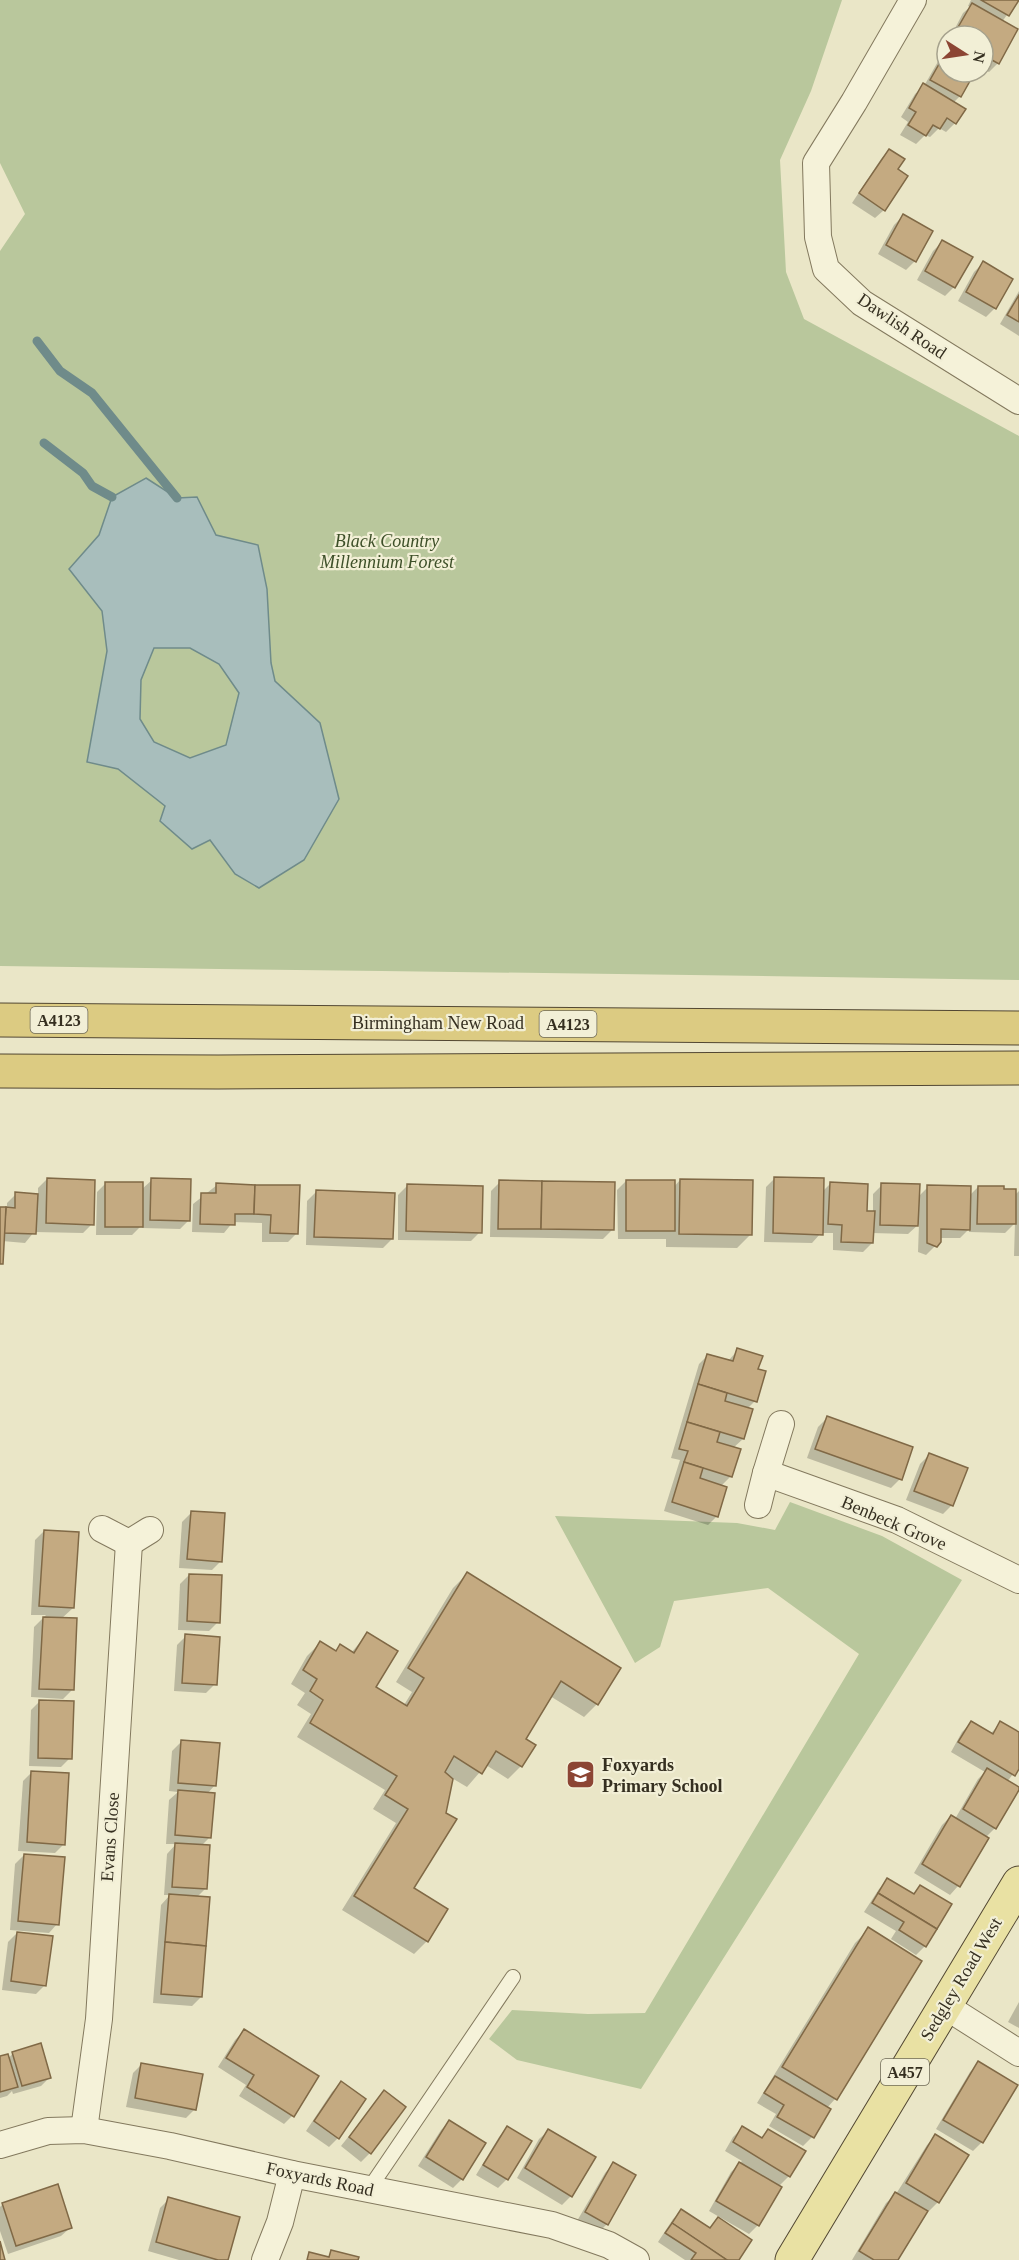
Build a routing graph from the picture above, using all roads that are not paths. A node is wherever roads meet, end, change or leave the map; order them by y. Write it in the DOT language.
graph roads {
  1 [pos="913,0"];
  2 [pos="1019,401"];
  3 [pos="0,1020"];
  4 [pos="1019,1028"];
  5 [pos="1019,1068"];
  6 [pos="0,1071"];
  7 [pos="781,1424"];
  8 [pos="766,1473"];
  9 [pos="758,1505"];
  10 [pos="102,1529"];
  11 [pos="1019,1580"];
  12 [pos="1019,1883"];
  13 [pos="513,1977"];
  14 [pos="945,2006"];
  15 [pos="1019,2053"];
  16 [pos="84,2130"];
  17 [pos="0,2145"];
  18 [pos="292,2174"];
  19 [pos="369,2189"];
  20 [pos="265,2260"];
  21 [pos="636,2260"];
  22 [pos="792,2260"];
  1 -- 2 [label="street, Dawlish Road"];
  3 -- 4 [label="highway, Birmingham New Road / A4123"];
  5 -- 6 [label="highway"];
  7 -- 8 [label="street"];
  8 -- 9 [label="street"];
  8 -- 11 [label="street, Benbeck Grove"];
  10 -- 16 [label="street, Evans Close"];
  12 -- 14 [label="main road, Sedgley Road West / A457"];
  13 -- 19 [label="lane"];
  14 -- 15 [label="street"];
  14 -- 22 [label="main road, Sedgley Road West / A457"];
  16 -- 17 [label="street, Foxyards Road"];
  16 -- 18 [label="street, Foxyards Road"];
  18 -- 19 [label="street, Foxyards Road"];
  18 -- 20 [label="street"];
  19 -- 21 [label="street, Foxyards Road"];
}
